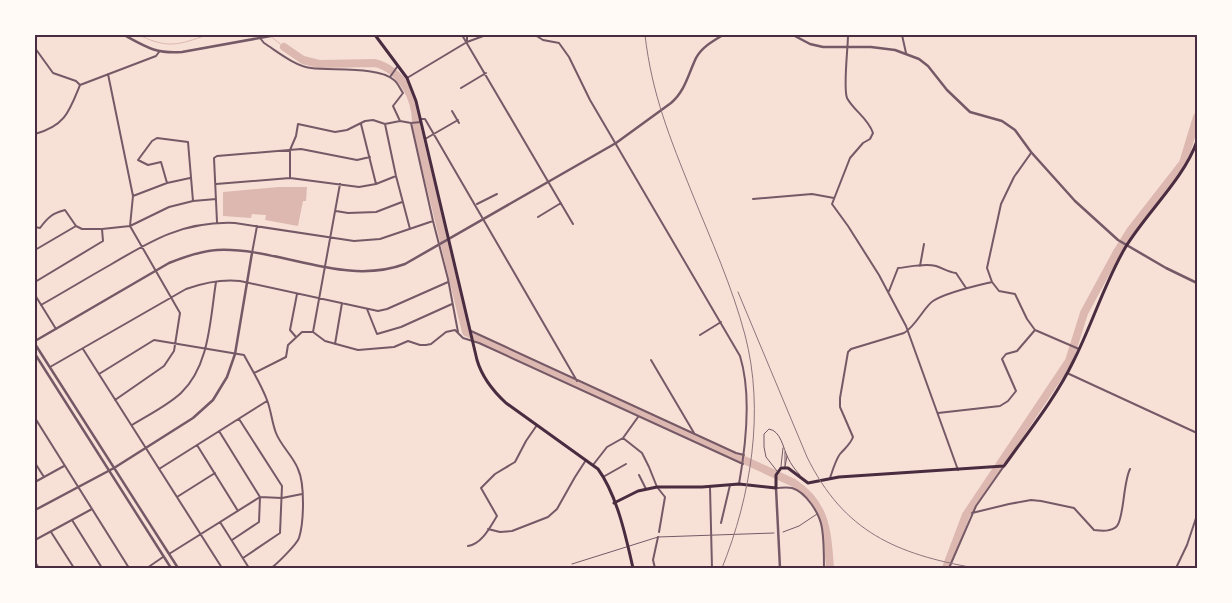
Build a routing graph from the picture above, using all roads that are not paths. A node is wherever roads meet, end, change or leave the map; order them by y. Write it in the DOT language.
graph roads {
  1 [pos="124,35"];
  2 [pos="276,35"];
  3 [pos="375,35"];
  4 [pos="462,35"];
  5 [pos="468,35"];
  6 [pos="486,35"];
  7 [pos="535,35"];
  8 [pos="723,35"];
  9 [pos="793,35"];
  10 [pos="848,35"];
  11 [pos="902,35"];
  12 [pos="260,38"];
  13 [pos="467,42"];
  14 [pos="848,46"];
  15 [pos="35,48"];
  16 [pos="159,52"];
  17 [pos="906,53"];
  18 [pos="398,66"];
  19 [pos="486,73"];
  20 [pos="108,74"];
  21 [pos="390,77"];
  22 [pos="407,78"];
  23 [pos="80,85"];
  24 [pos="461,88"];
  25 [pos="452,111"];
  26 [pos="420,120"];
  27 [pos="400,121"];
  28 [pos="411,123"];
  29 [pos="362,124"];
  30 [pos="385,124"];
  31 [pos="35,134"];
  32 [pos="434,134"];
  33 [pos="425,139"];
  34 [pos="1197,141"];
  35 [pos="616,142"];
  36 [pos="290,150"];
  37 [pos="1031,152"];
  38 [pos="370,157"];
  39 [pos="396,176"];
  40 [pos="190,178"];
  41 [pos="290,178"];
  42 [pos="548,182"];
  43 [pos="167,183"];
  44 [pos="215,184"];
  45 [pos="340,184"];
  46 [pos="376,184"];
  47 [pos="497,194"];
  48 [pos="133,196"];
  49 [pos="834,198"];
  50 [pos="216,199"];
  51 [pos="753,199"];
  52 [pos="193,201"];
  53 [pos="402,202"];
  54 [pos="561,203"];
  55 [pos="476,205"];
  56 [pos="336,211"];
  57 [pos="538,217"];
  58 [pos="484,218"];
  59 [pos="433,221"];
  60 [pos="217,222"];
  61 [pos="573,224"];
  62 [pos="257,225"];
  63 [pos="76,226"];
  64 [pos="130,226"];
  65 [pos="35,227"];
  66 [pos="102,230"];
  67 [pos="411,230"];
  68 [pos="330,238"];
  69 [pos="449,239"];
  70 [pos="924,244"];
  71 [pos="1126,245"];
  72 [pos="142,246"];
  73 [pos="440,246"];
  74 [pos="35,250"];
  75 [pos="252,253"];
  76 [pos="920,266"];
  77 [pos="325,267"];
  78 [pos="156,271"];
  79 [pos="35,282"];
  80 [pos="216,282"];
  81 [pos="247,282"];
  82 [pos="448,282"];
  83 [pos="992,282"];
  84 [pos="1197,283"];
  85 [pos="967,288"];
  86 [pos="889,291"];
  87 [pos="297,294"];
  88 [pos="35,296"];
  89 [pos="171,298"];
  90 [pos="319,299"];
  91 [pos="342,303"];
  92 [pos="453,304"];
  93 [pos="41,306"];
  94 [pos="368,309"];
  95 [pos="720,322"];
  96 [pos="56,329"];
  97 [pos="1034,330"];
  98 [pos="471,331"];
  99 [pos="908,331"];
  100 [pos="313,332"];
  101 [pos="458,333"];
  102 [pos="700,335"];
  103 [pos="296,338"];
  104 [pos="473,340"];
  105 [pos="35,343"];
  106 [pos="175,343"];
  107 [pos="335,344"];
  108 [pos="83,349"];
  109 [pos="206,349"];
  110 [pos="1079,349"];
  111 [pos="35,354"];
  112 [pos="235,354"];
  113 [pos="651,360"];
  114 [pos="50,368"];
  115 [pos="254,373"];
  116 [pos="1067,373"];
  117 [pos="99,374"];
  118 [pos="577,381"];
  119 [pos="115,400"];
  120 [pos="268,401"];
  121 [pos="938,413"];
  122 [pos="638,417"];
  123 [pos="35,418"];
  124 [pos="239,419"];
  125 [pos="132,425"];
  126 [pos="537,425"];
  127 [pos="219,431"];
  128 [pos="1197,433"];
  129 [pos="694,434"];
  130 [pos="623,438"];
  131 [pos="197,445"];
  132 [pos="784,447"];
  133 [pos="146,448"];
  134 [pos="785,452"];
  135 [pos="744,455"];
  136 [pos="787,455"];
  137 [pos="586,460"];
  138 [pos="35,462"];
  139 [pos="626,464"];
  140 [pos="743,464"];
  141 [pos="593,465"];
  142 [pos="65,466"];
  143 [pos="1004,466"];
  144 [pos="114,468"];
  145 [pos="783,468"];
  146 [pos="159,469"];
  147 [pos="1130,469"];
  148 [pos="958,470"];
  149 [pos="109,471"];
  150 [pos="777,471"];
  151 [pos="215,473"];
  152 [pos="639,475"];
  153 [pos="44,477"];
  154 [pos="603,478"];
  155 [pos="830,478"];
  156 [pos="35,482"];
  157 [pos="806,483"];
  158 [pos="739,484"];
  159 [pos="730,485"];
  160 [pos="78,487"];
  161 [pos="657,487"];
  162 [pos="710,487"];
  163 [pos="776,488"];
  164 [pos="646,489"];
  165 [pos="302,494"];
  166 [pos="177,497"];
  167 [pos="260,497"];
  168 [pos="282,498"];
  169 [pos="614,503"];
  170 [pos="92,509"];
  171 [pos="35,510"];
  172 [pos="238,511"];
  173 [pos="817,514"];
  174 [pos="972,514"];
  175 [pos="1197,515"];
  176 [pos="72,520"];
  177 [pos="220,522"];
  178 [pos="721,523"];
  179 [pos="488,529"];
  180 [pos="50,532"];
  181 [pos="660,532"];
  182 [pos="782,532"];
  183 [pos="774,533"];
  184 [pos="200,534"];
  185 [pos="711,535"];
  186 [pos="658,538"];
  187 [pos="35,540"];
  188 [pos="232,540"];
  189 [pos="468,546"];
  190 [pos="628,546"];
  191 [pos="169,554"];
  192 [pos="164,557"];
  193 [pos="243,558"];
  194 [pos="35,562"];
  195 [pos="572,564"];
  196 [pos="277,566"];
  197 [pos="39,568"];
  198 [pos="74,568"];
  199 [pos="102,568"];
  200 [pos="129,568"];
  201 [pos="147,568"];
  202 [pos="170,568"];
  203 [pos="178,568"];
  204 [pos="222,568"];
  205 [pos="249,568"];
  206 [pos="271,568"];
  207 [pos="633,568"];
  208 [pos="656,568"];
  209 [pos="712,568"];
  210 [pos="780,568"];
  211 [pos="824,568"];
  212 [pos="948,568"];
  213 [pos="1176,568"];
  1 -- 16 [label="street"];
  2 -- 12 [label="street"];
  3 -- 18 [label="main road"];
  4 -- 13 [label="street"];
  5 -- 13 [label="street"];
  6 -- 13 [label="street"];
  7 -- 35 [label="street"];
  8 -- 35 [label="street"];
  9 -- 14 [label="street"];
  10 -- 14 [label="street"];
  11 -- 17 [label="street"];
  12 -- 16 [label="street"];
  12 -- 21 [label="street"];
  13 -- 19 [label="street"];
  13 -- 22 [label="street"];
  14 -- 17 [label="street"];
  14 -- 49 [label="street"];
  15 -- 23 [label="street"];
  16 -- 20 [label="street"];
  17 -- 37 [label="street"];
  18 -- 21 [label="street"];
  18 -- 22 [label="main road"];
  19 -- 24 [label="street"];
  19 -- 42 [label="street"];
  20 -- 23 [label="street"];
  20 -- 48 [label="street"];
  21 -- 27 [label="street"];
  22 -- 26 [label="main road"];
  23 -- 31 [label="street"];
  25 -- 32 [label="street"];
  26 -- 28 [label="street"];
  26 -- 32 [label="street"];
  26 -- 33 [label="main road"];
  27 -- 28 [label="street"];
  27 -- 30 [label="street"];
  28 -- 59 [label="street"];
  29 -- 30 [label="street"];
  29 -- 36 [label="street"];
  29 -- 38 [label="street"];
  30 -- 39 [label="street"];
  32 -- 33 [label="street"];
  32 -- 55 [label="street"];
  33 -- 69 [label="main road"];
  34 -- 71 [label="main road"];
  35 -- 42 [label="street"];
  35 -- 95 [label="street"];
  36 -- 38 [label="street"];
  36 -- 41 [label="street"];
  36 -- 44 [label="street"];
  37 -- 71 [label="street"];
  37 -- 83 [label="street"];
  38 -- 46 [label="street"];
  39 -- 46 [label="street"];
  39 -- 53 [label="street"];
  40 -- 43 [label="street"];
  40 -- 43 [label="street"];
  40 -- 52 [label="street"];
  41 -- 44 [label="street"];
  41 -- 45 [label="street"];
  42 -- 54 [label="street"];
  42 -- 58 [label="street"];
  43 -- 48 [label="street"];
  44 -- 50 [label="street"];
  45 -- 46 [label="street"];
  45 -- 56 [label="street"];
  47 -- 55 [label="street"];
  48 -- 64 [label="street"];
  49 -- 51 [label="street"];
  49 -- 86 [label="street"];
  50 -- 52 [label="street"];
  50 -- 60 [label="street"];
  52 -- 64 [label="street"];
  53 -- 56 [label="street"];
  53 -- 67 [label="street"];
  54 -- 57 [label="street"];
  54 -- 61 [label="street"];
  55 -- 58 [label="street"];
  56 -- 68 [label="street"];
  58 -- 69 [label="street"];
  58 -- 118 [label="street"];
  59 -- 67 [label="street"];
  59 -- 73 [label="street"];
  60 -- 62 [label="street"];
  60 -- 72 [label="street"];
  62 -- 68 [label="street"];
  62 -- 75 [label="street"];
  63 -- 65 [label="street"];
  63 -- 66 [label="street"];
  63 -- 74 [label="street"];
  64 -- 66 [label="street"];
  64 -- 72 [label="street"];
  66 -- 79 [label="street"];
  67 -- 68 [label="street"];
  68 -- 77 [label="street"];
  69 -- 73 [label="street"];
  69 -- 98 [label="main road"];
  70 -- 76 [label="street"];
  71 -- 84 [label="street"];
  71 -- 110 [label="main road"];
  72 -- 78 [label="street"];
  72 -- 93 [label="street"];
  73 -- 77 [label="street"];
  73 -- 82 [label="street"];
  75 -- 77 [label="street"];
  75 -- 78 [label="street"];
  75 -- 81 [label="street"];
  76 -- 85 [label="street"];
  76 -- 86 [label="street"];
  77 -- 90 [label="street"];
  78 -- 89 [label="street"];
  78 -- 96 [label="street"];
  80 -- 81 [label="street"];
  80 -- 89 [label="street"];
  80 -- 109 [label="street"];
  81 -- 87 [label="street"];
  81 -- 112 [label="street"];
  82 -- 92 [label="street"];
  82 -- 94 [label="street"];
  83 -- 85 [label="street"];
  83 -- 97 [label="street"];
  85 -- 99 [label="street"];
  86 -- 99 [label="street"];
  87 -- 90 [label="street"];
  87 -- 103 [label="street"];
  88 -- 93 [label="street"];
  89 -- 106 [label="street"];
  89 -- 108 [label="street"];
  90 -- 91 [label="street"];
  90 -- 100 [label="street"];
  91 -- 94 [label="street"];
  91 -- 107 [label="street"];
  92 -- 94 [label="street"];
  92 -- 101 [label="street"];
  93 -- 96 [label="street"];
  95 -- 102 [label="street"];
  95 -- 135 [label="street"];
  96 -- 105 [label="street"];
  97 -- 110 [label="street"];
  97 -- 121 [label="street"];
  98 -- 104 [label="main road"];
  98 -- 118 [label="street"];
  99 -- 121 [label="street"];
  99 -- 155 [label="street"];
  100 -- 103 [label="street"];
  100 -- 107 [label="street"];
  101 -- 104 [label="street"];
  101 -- 107 [label="street"];
  103 -- 115 [label="street"];
  104 -- 122 [label="street"];
  104 -- 126 [label="main road"];
  105 -- 114 [label="street"];
  106 -- 109 [label="street"];
  106 -- 117 [label="street"];
  106 -- 119 [label="street"];
  108 -- 114 [label="street"];
  108 -- 117 [label="street"];
  109 -- 112 [label="street"];
  109 -- 125 [label="street"];
  110 -- 116 [label="main road"];
  111 -- 149 [label="street"];
  112 -- 115 [label="street"];
  112 -- 133 [label="street"];
  113 -- 129 [label="street"];
  114 -- 144 [label="street"];
  115 -- 120 [label="street"];
  116 -- 128 [label="street"];
  116 -- 143 [label="main road"];
  117 -- 119 [label="street"];
  118 -- 129 [label="street"];
  119 -- 125 [label="street"];
  120 -- 124 [label="street"];
  120 -- 165 [label="street"];
  121 -- 148 [label="street"];
  122 -- 130 [label="street"];
  122 -- 140 [label="street"];
  123 -- 142 [label="street"];
  124 -- 127 [label="street"];
  124 -- 168 [label="street"];
  125 -- 133 [label="street"];
  126 -- 137 [label="main road"];
  126 -- 179 [label="street"];
  127 -- 131 [label="street"];
  127 -- 167 [label="street"];
  129 -- 135 [label="street"];
  130 -- 141 [label="street"];
  130 -- 161 [label="street"];
  131 -- 146 [label="street"];
  131 -- 151 [label="street"];
  132 -- 134 [label="street"];
  132 -- 145 [label="street"];
  132 -- 150 [label="street"];
  133 -- 144 [label="street"];
  133 -- 146 [label="street"];
  134 -- 136 [label="street"];
  134 -- 145 [label="street"];
  135 -- 140 [label="street"];
  136 -- 145 [label="street"];
  136 -- 157 [label="street"];
  137 -- 141 [label="main road"];
  137 -- 179 [label="street"];
  138 -- 153 [label="street"];
  139 -- 154 [label="street"];
  140 -- 158 [label="street"];
  141 -- 154 [label="main road"];
  142 -- 153 [label="street"];
  142 -- 160 [label="street"];
  143 -- 148 [label="main road"];
  143 -- 174 [label="street"];
  144 -- 149 [label="street"];
  144 -- 191 [label="street"];
  145 -- 150 [label="main road"];
  145 -- 157 [label="main road"];
  146 -- 166 [label="street"];
  147 -- 174 [label="street"];
  148 -- 155 [label="main road"];
  149 -- 160 [label="street"];
  149 -- 192 [label="street"];
  150 -- 163 [label="main road"];
  151 -- 166 [label="street"];
  151 -- 172 [label="street"];
  152 -- 164 [label="street"];
  153 -- 156 [label="street"];
  154 -- 169 [label="main road"];
  155 -- 157 [label="main road"];
  158 -- 159 [label="main road"];
  158 -- 163 [label="main road"];
  159 -- 162 [label="main road"];
  159 -- 178 [label="street"];
  160 -- 170 [label="street"];
  160 -- 171 [label="street"];
  161 -- 162 [label="main road"];
  161 -- 164 [label="main road"];
  161 -- 181 [label="street"];
  162 -- 185 [label="street"];
  163 -- 173 [label="street"];
  163 -- 210 [label="street"];
  164 -- 169 [label="main road"];
  165 -- 168 [label="street"];
  165 -- 196 [label="street"];
  166 -- 184 [label="street"];
  167 -- 168 [label="street"];
  167 -- 172 [label="street"];
  167 -- 188 [label="street"];
  168 -- 193 [label="street"];
  169 -- 190 [label="main road"];
  170 -- 176 [label="street"];
  170 -- 200 [label="street"];
  172 -- 177 [label="street"];
  173 -- 182 [label="street"];
  173 -- 211 [label="street"];
  174 -- 212 [label="street"];
  175 -- 213 [label="street"];
  176 -- 180 [label="street"];
  176 -- 199 [label="street"];
  177 -- 184 [label="street"];
  177 -- 188 [label="street"];
  179 -- 189 [label="street"];
  180 -- 187 [label="street"];
  180 -- 198 [label="street"];
  181 -- 186 [label="street"];
  183 -- 185 [label="street"];
  184 -- 191 [label="street"];
  184 -- 204 [label="street"];
  185 -- 186 [label="street"];
  185 -- 209 [label="street"];
  186 -- 190 [label="street"];
  186 -- 208 [label="street"];
  188 -- 193 [label="street"];
  190 -- 195 [label="street"];
  190 -- 207 [label="main road"];
  191 -- 203 [label="street"];
  192 -- 201 [label="street"];
  192 -- 202 [label="street"];
  193 -- 205 [label="street"];
  194 -- 197 [label="street"];
  196 -- 206 [label="street"];
}
